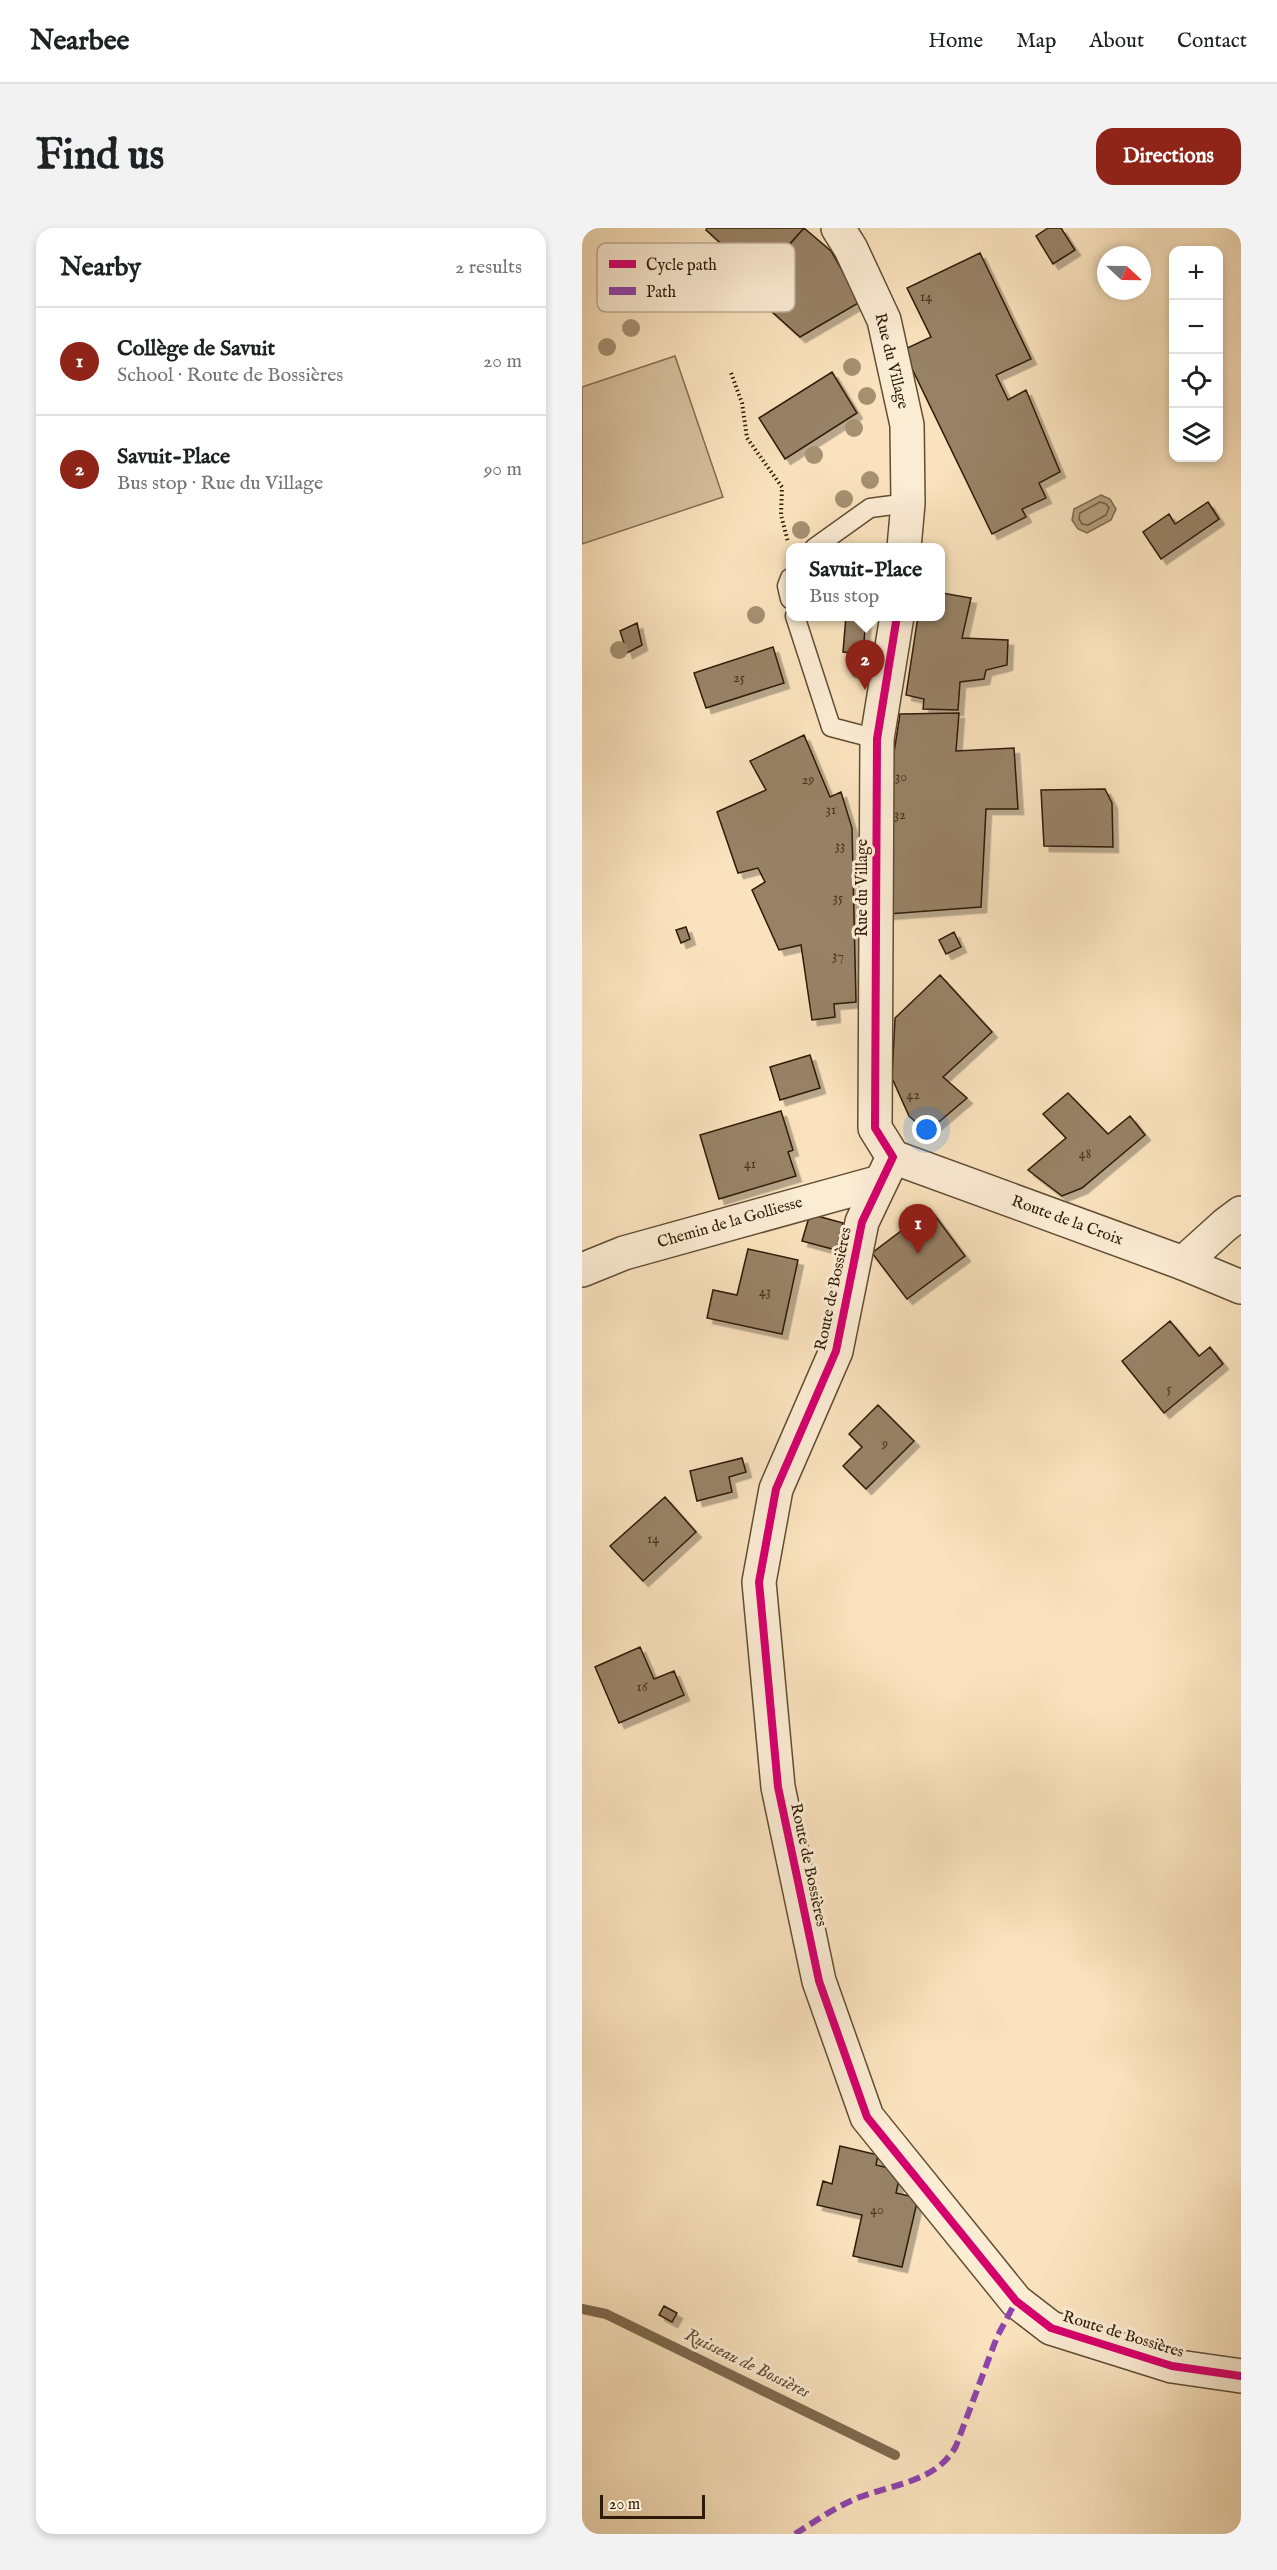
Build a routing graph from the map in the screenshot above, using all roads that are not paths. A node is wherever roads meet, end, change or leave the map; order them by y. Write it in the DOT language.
graph roads {
  1 [pos="838,228"];
  2 [pos="908,503"];
  3 [pos="821,543"];
  4 [pos="904,543"];
  5 [pos="797,621"];
  6 [pos="896,621"];
  7 [pos="877,739"];
  8 [pos="886,1169"];
  9 [pos="1241,1214"];
  10 [pos="1183,1263"];
  11 [pos="582,1270"];
  12 [pos="1241,1287"];
  13 [pos="1241,2376"];
  1 -- 2 [label="street, Rue du Village"];
  2 -- 3 [label="lane"];
  2 -- 4 [label="street, Rue du Village"];
  5 -- 7 [label="lane"];
  6 -- 7 [label="street, Rue du Village"];
  7 -- 8 [label="street, Rue du Village"];
  8 -- 10 [label="street, Route de la Croix"];
  8 -- 11 [label="street, Chemin de la Golliesse"];
  8 -- 13 [label="street, Route de Bossières"];
  9 -- 10 [label="street"];
  10 -- 12 [label="street, Route de la Croix"];
}
